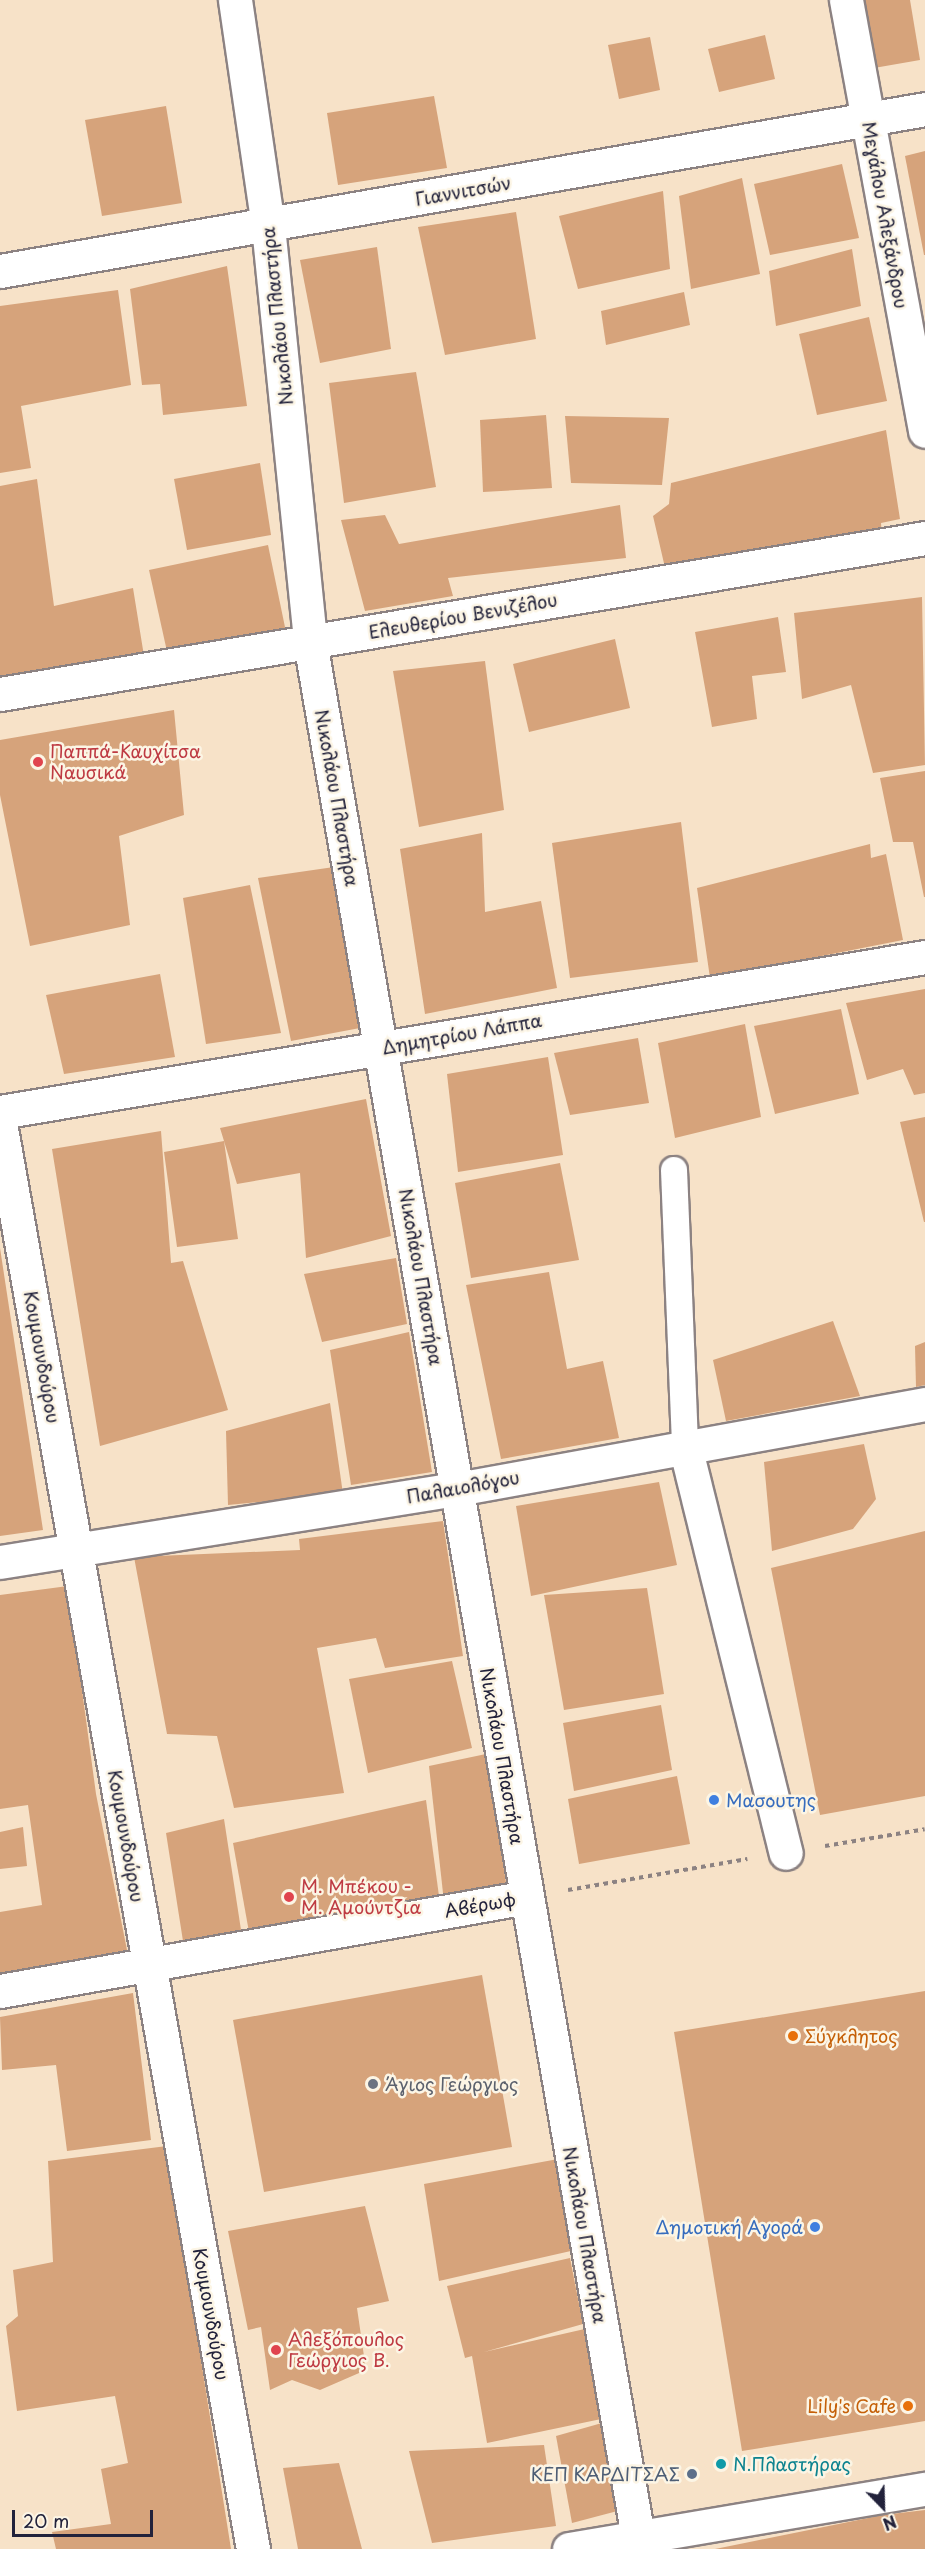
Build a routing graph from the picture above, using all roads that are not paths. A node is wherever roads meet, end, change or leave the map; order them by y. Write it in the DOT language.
graph roads {
  1 [pos="235,0"];
  2 [pos="846,0"];
  3 [pos="925,109"];
  4 [pos="867,119"];
  5 [pos="268,226"];
  6 [pos="0,271"];
  7 [pos="925,431"];
  8 [pos="925,538"];
  9 [pos="310,642"];
  10 [pos="0,694"];
  11 [pos="925,957"];
  12 [pos="382,1048"];
  13 [pos="0,1112"];
  14 [pos="0,1123"];
  15 [pos="674,1170"];
  16 [pos="925,1404"];
  17 [pos="686,1446"];
  18 [pos="457,1490"];
  19 [pos="76,1550"];
  20 [pos="0,1562"];
  21 [pos="786,1853"];
  22 [pos="527,1897"];
  23 [pos="149,1963"];
  24 [pos="0,1991"];
  25 [pos="925,2489"];
  26 [pos="639,2543"];
  27 [pos="253,2549"];
  28 [pos="569,2549"];
  1 -- 5 [label="street, Νικολάου Πλαστήρα"];
  2 -- 4 [label="street, Μεγάλου Αλεξάνδρου"];
  3 -- 4 [label="street, Γιαννιτσών"];
  4 -- 5 [label="street, Γιαννιτσών"];
  4 -- 7 [label="street, Μεγάλου Αλεξάνδρου"];
  5 -- 6 [label="street, Γιαννιτσών"];
  5 -- 9 [label="street, Νικολάου Πλαστήρα"];
  8 -- 9 [label="street, Ελευθερίου Βενιζέλου"];
  9 -- 10 [label="street, Ελευθερίου Βενιζέλου"];
  9 -- 12 [label="street, Νικολάου Πλαστήρα"];
  11 -- 12 [label="street, Δημητρίου Λάππα"];
  12 -- 13 [label="street, Δημητρίου Λάππα"];
  12 -- 18 [label="street, Νικολάου Πλαστήρα"];
  14 -- 19 [label="street, Κουμουνδούρου"];
  15 -- 17 [label="lane"];
  16 -- 17 [label="street, Παλαιολόγου"];
  17 -- 18 [label="street, Παλαιολόγου"];
  17 -- 21 [label="street"];
  18 -- 19 [label="street, Παλαιολόγου"];
  18 -- 22 [label="street, Νικολάου Πλαστήρα"];
  19 -- 20 [label="street, Παλαιολόγου"];
  19 -- 23 [label="street, Κουμουνδούρου"];
  22 -- 23 [label="street, Αβέρωφ"];
  22 -- 26 [label="street, Νικολάου Πλαστήρα"];
  23 -- 24 [label="street, Αβέρωφ"];
  23 -- 27 [label="street, Κουμουνδούρου"];
  25 -- 26 [label="street"];
  26 -- 28 [label="street"];
}
